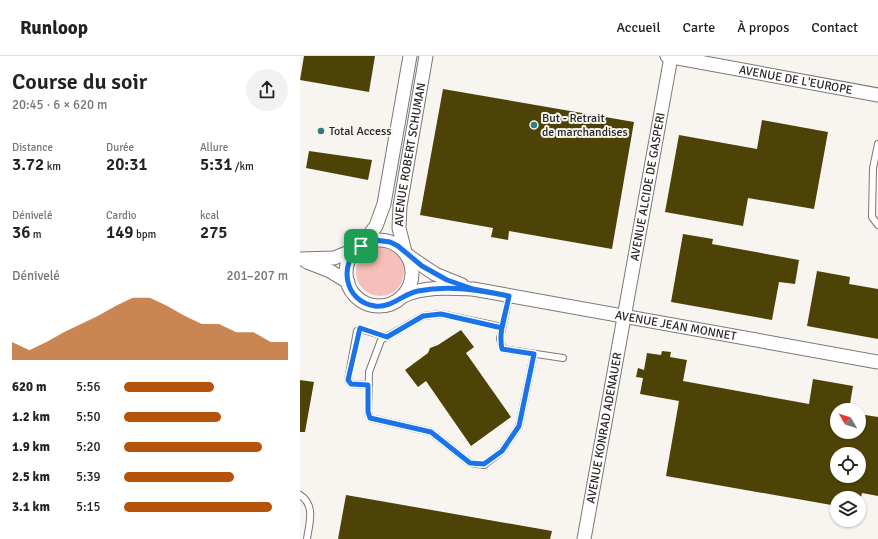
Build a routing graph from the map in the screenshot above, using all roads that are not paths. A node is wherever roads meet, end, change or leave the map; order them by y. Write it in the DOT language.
graph roads {
  1 [pos="410,56"];
  2 [pos="426,56"];
  3 [pos="669,56"];
  4 [pos="878,95"];
  5 [pos="878,144"];
  6 [pos="873,168"];
  7 [pos="878,173"];
  8 [pos="878,225"];
  9 [pos="359,247"];
  10 [pos="406,254"];
  11 [pos="300,259"];
  12 [pos="348,282"];
  13 [pos="473,289"];
  14 [pos="403,296"];
  15 [pos="509,296"];
  16 [pos="625,316"];
  17 [pos="502,328"];
  18 [pos="387,337"];
  19 [pos="534,354"];
  20 [pos="563,358"];
  21 [pos="878,362"];
  22 [pos="368,385"];
  23 [pos="300,495"];
  24 [pos="307,539"];
  25 [pos="584,539"];
  1 -- 9 [label="street, AVENUE ROBERT SCHUMAN"];
  2 -- 10 [label="street, AVENUE ROBERT SCHUMAN"];
  3 -- 4 [label="street, AVENUE DE L'EUROPE"];
  3 -- 16 [label="street, AVENUE ALCIDE DE GASPERI"];
  5 -- 6 [label="lane"];
  6 -- 7 [label="lane"];
  6 -- 8 [label="lane"];
  9 -- 10 [label="street"];
  9 -- 11 [label="street"];
  9 -- 12 [label="street"];
  10 -- 13 [label="street, AVENUE JEAN MONNET"];
  10 -- 14 [label="street"];
  11 -- 12 [label="street"];
  12 -- 14 [label="street"];
  13 -- 14 [label="street, AVENUE JEAN MONNET"];
  13 -- 15 [label="street, AVENUE JEAN MONNET"];
  15 -- 16 [label="street, AVENUE JEAN MONNET"];
  15 -- 17 [label="lane"];
  16 -- 21 [label="street, AVENUE JEAN MONNET"];
  16 -- 25 [label="street, AVENUE KONRAD ADENAUER"];
  17 -- 18 [label="lane"];
  17 -- 19 [label="lane"];
  18 -- 22 [label="lane"];
  18 -- 22 [label="lane"];
  19 -- 20 [label="lane"];
  19 -- 22 [label="lane"];
  23 -- 24 [label="lane"];
}
